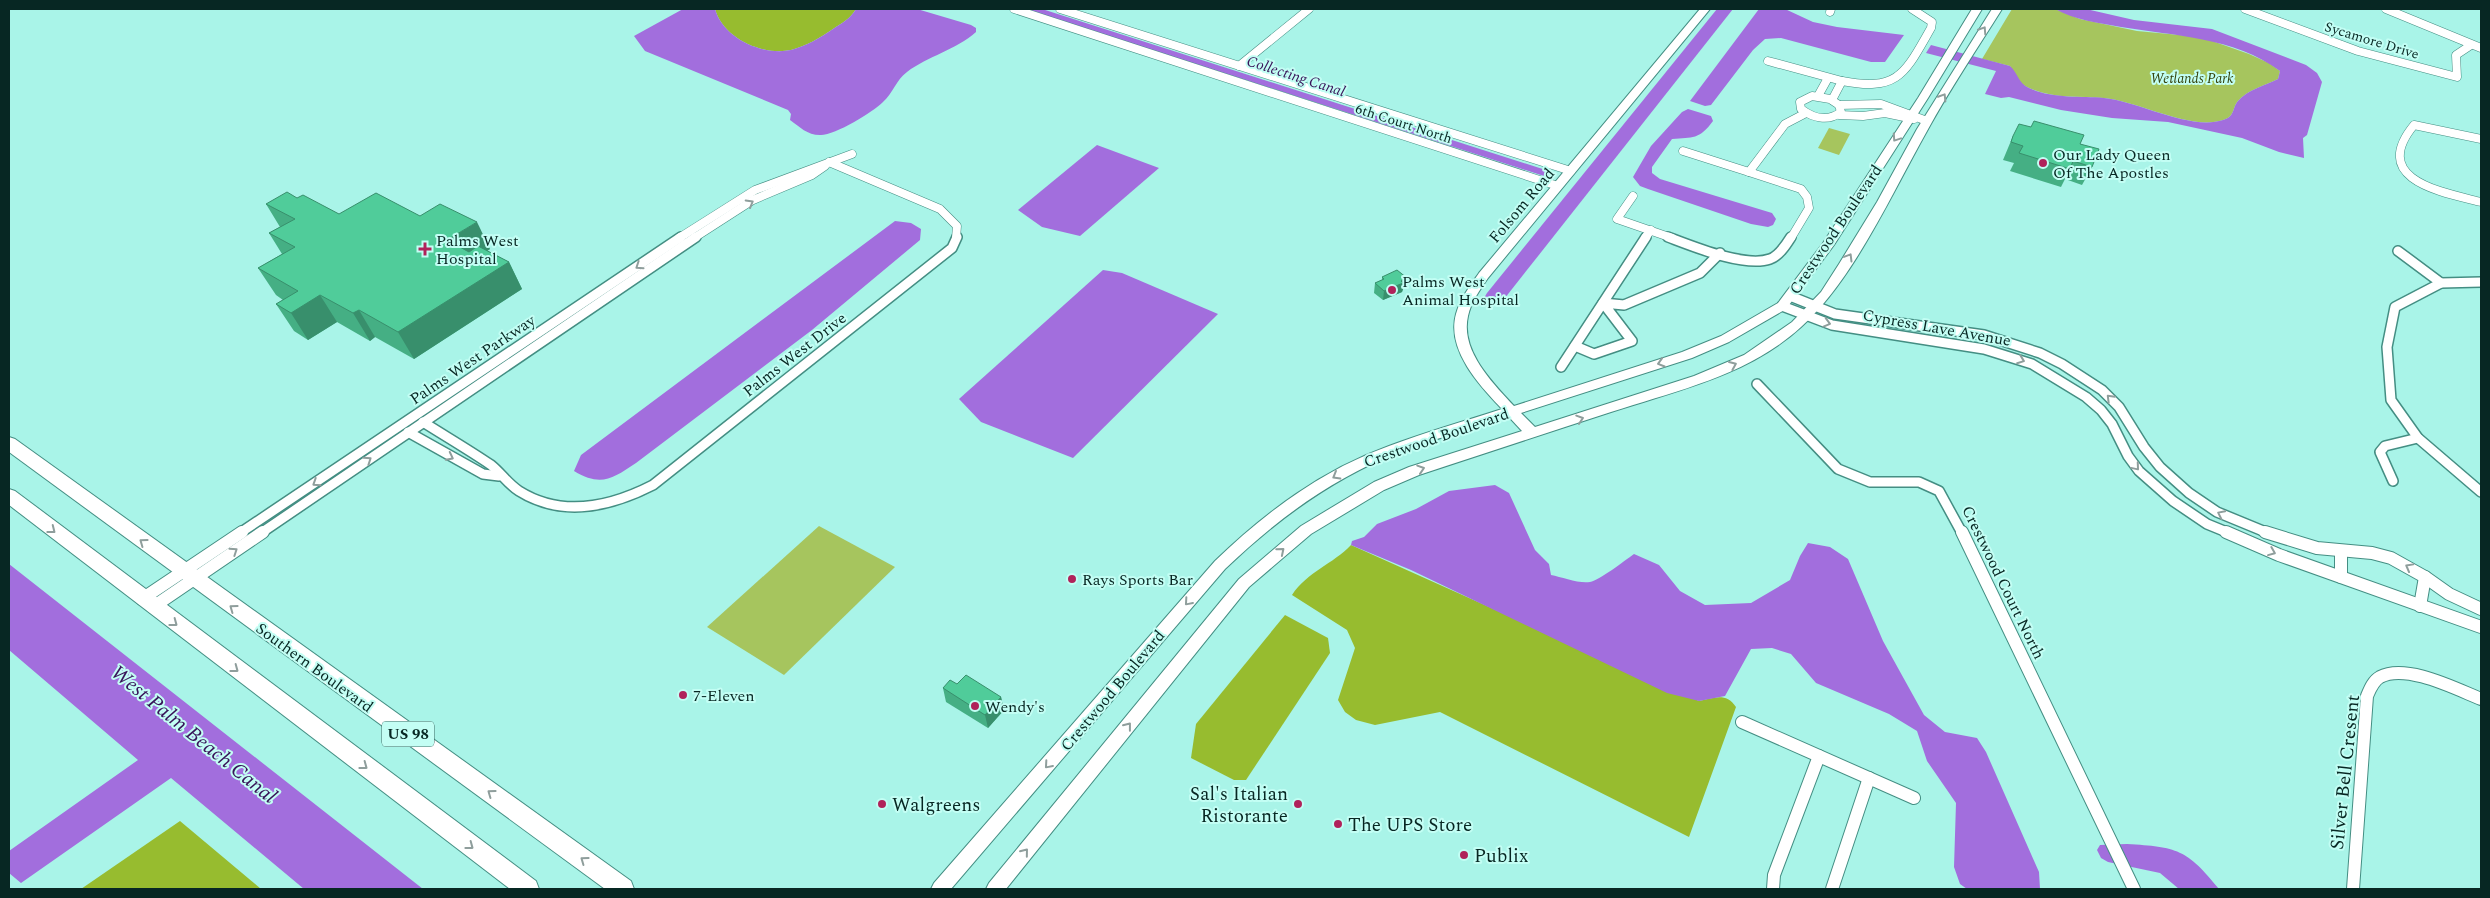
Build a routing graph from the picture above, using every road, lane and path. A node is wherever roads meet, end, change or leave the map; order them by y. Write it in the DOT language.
graph roads {
  1 [pos="1014,9"];
  2 [pos="1060,9"];
  3 [pos="1309,9"];
  4 [pos="1705,9"];
  5 [pos="1912,9"];
  6 [pos="1976,9"];
  7 [pos="1997,9"];
  8 [pos="2245,9"];
  9 [pos="2386,9"];
  10 [pos="2403,12"];
  11 [pos="2471,45"];
  12 [pos="2481,48"];
  13 [pos="1768,61"];
  14 [pos="1239,66"];
  15 [pos="1835,79"];
  16 [pos="1825,98"];
  17 [pos="1839,105"];
  18 [pos="1804,111"];
  19 [pos="1839,115"];
  20 [pos="1815,116"];
  21 [pos="1911,116"];
  22 [pos="1927,121"];
  23 [pos="1782,130"];
  24 [pos="2481,139"];
  25 [pos="1683,151"];
  26 [pos="852,154"];
  27 [pos="830,162"];
  28 [pos="1571,170"];
  29 [pos="1749,172"];
  30 [pos="1558,186"];
  31 [pos="1633,196"];
  32 [pos="2481,202"];
  33 [pos="1651,230"];
  34 [pos="2398,251"];
  35 [pos="1720,253"];
  36 [pos="2481,282"];
  37 [pos="2441,283"];
  38 [pos="1786,301"];
  39 [pos="1603,303"];
  40 [pos="1815,306"];
  41 [pos="1806,317"];
  42 [pos="1575,346"];
  43 [pos="1562,367"];
  44 [pos="1757,384"];
  45 [pos="1512,410"];
  46 [pos="423,422"];
  47 [pos="408,432"];
  48 [pos="1533,434"];
  49 [pos="2418,438"];
  50 [pos="9,443"];
  51 [pos="499,476"];
  52 [pos="2393,481"];
  53 [pos="2481,492"];
  54 [pos="9,496"];
  55 [pos="2341,551"];
  56 [pos="188,575"];
  57 [pos="2342,577"];
  58 [pos="2425,577"];
  59 [pos="147,603"];
  60 [pos="2420,606"];
  61 [pos="2481,609"];
  62 [pos="2481,628"];
  63 [pos="2481,699"];
  64 [pos="1742,722"];
  65 [pos="1819,756"];
  66 [pos="1869,778"];
  67 [pos="1914,798"];
  68 [pos="2132,885"];
  69 [pos="528,889"];
  70 [pos="623,889"];
  71 [pos="940,889"];
  72 [pos="994,889"];
  73 [pos="1773,889"];
  74 [pos="1832,889"];
  75 [pos="2353,889"];
  1 -- 30 [label="street, 6th Court North"];
  2 -- 14 [label="street"];
  3 -- 14 [label="street"];
  4 -- 28 [label="main road, Folsom Road"];
  5 -- 15 [label="street"];
  6 -- 21 [label="main road, Crestwood Boulevard"];
  22 -- 7 [label="main road, Crestwood Boulevard, one-way"];
  8 -- 11 [label="street, Sycamore Drive"];
  9 -- 10 [label="street"];
  10 -- 11 [label="street"];
  11 -- 12 [label="street"];
  13 -- 15 [label="street"];
  14 -- 28 [label="street"];
  15 -- 16 [label="street"];
  15 -- 16 [label="street"];
  16 -- 17 [label="street"];
  16 -- 18 [label="street"];
  17 -- 19 [label="street"];
  17 -- 21 [label="street"];
  18 -- 20 [label="street"];
  18 -- 23 [label="street"];
  19 -- 20 [label="street"];
  19 -- 21 [label="street"];
  20 -- 23 [label="street"];
  21 -- 22 [label="street"];
  21 -- 38 [label="main road, Crestwood Boulevard, one-way"];
  40 -- 22 [label="main road, Crestwood Boulevard, one-way"];
  23 -- 29 [label="street"];
  24 -- 32 [label="street"];
  25 -- 29 [label="street"];
  26 -- 27 [label="street, Palms West Parkway"];
  46 -- 27 [label="street, Palms West Parkway, one-way"];
  27 -- 51 [label="street, Palms West Drive"];
  27 -- 56 [label="street, Palms West Parkway, one-way"];
  28 -- 30 [label="main road, Folsom Road"];
  29 -- 35 [label="street"];
  30 -- 45 [label="main road, Folsom Road"];
  31 -- 33 [label="street"];
  33 -- 35 [label="street"];
  33 -- 39 [label="street"];
  34 -- 37 [label="street"];
  35 -- 39 [label="street"];
  36 -- 37 [label="street"];
  37 -- 49 [label="street"];
  38 -- 40 [label="street, Cypress Lave Avenue"];
  38 -- 41 [label="street, Cypress Lave Avenue"];
  38 -- 45 [label="main road, Crestwood Boulevard, one-way"];
  39 -- 42 [label="street"];
  39 -- 42 [label="street"];
  40 -- 41 [label="main road, Crestwood Boulevard"];
  55 -- 40 [label="street, Cypress Lave Avenue, one-way"];
  48 -- 41 [label="main road, Crestwood Boulevard, one-way"];
  41 -- 57 [label="street, Cypress Lave Avenue, one-way"];
  42 -- 43 [label="street"];
  44 -- 68 [label="street, Crestwood Court North"];
  45 -- 48 [label="main road, Folsom Road"];
  45 -- 71 [label="main road, Crestwood Boulevard, one-way"];
  46 -- 47 [label="street, Palms West Parkway"];
  46 -- 51 [label="street, Palms West Drive"];
  47 -- 51 [label="street, Palms West Drive, one-way"];
  56 -- 47 [label="street, Palms West Parkway, one-way"];
  72 -- 48 [label="main road, Crestwood Boulevard, one-way"];
  49 -- 52 [label="street"];
  49 -- 53 [label="street"];
  56 -- 50 [label="highway, Southern Boulevard / US 98, one-way"];
  54 -- 59 [label="highway, one-way"];
  55 -- 57 [label="street"];
  58 -- 55 [label="street, Cypress Lave Avenue, one-way"];
  56 -- 59 [label="street, Palms West Parkway"];
  70 -- 56 [label="highway, Southern Boulevard / US 98, one-way"];
  57 -- 60 [label="street, Cypress Lave Avenue"];
  58 -- 60 [label="street"];
  58 -- 61 [label="street, Cypress Lave Avenue"];
  59 -- 69 [label="highway, one-way"];
  60 -- 62 [label="street, Cypress Lave Avenue"];
  63 -- 75 [label="street, Silver Bell Cresent"];
  64 -- 65 [label="street"];
  65 -- 66 [label="street"];
  65 -- 73 [label="street"];
  66 -- 67 [label="street"];
  66 -- 74 [label="street"];
}
